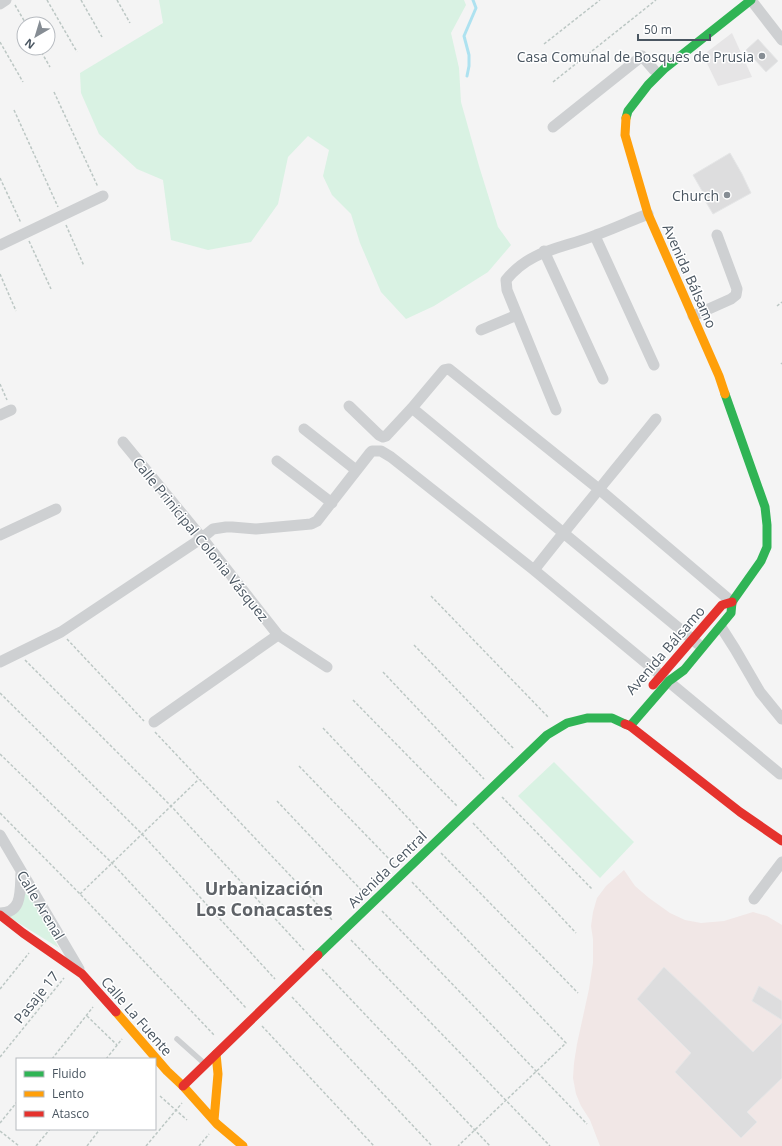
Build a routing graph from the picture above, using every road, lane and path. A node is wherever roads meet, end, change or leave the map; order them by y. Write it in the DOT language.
graph roads {
  1 [pos="6,0"];
  2 [pos="12,0"];
  3 [pos="47,0"];
  4 [pos="81,0"];
  5 [pos="117,0"];
  6 [pos="600,0"];
  7 [pos="656,0"];
  8 [pos="751,0"];
  9 [pos="0,4"];
  10 [pos="21,16"];
  11 [pos="130,22"];
  12 [pos="102,37"];
  13 [pos="782,40"];
  14 [pos="0,42"];
  15 [pos="544,44"];
  16 [pos="77,52"];
  17 [pos="44,56"];
  18 [pos="50,67"];
  19 [pos="654,70"];
  20 [pos="23,82"];
  21 [pos="553,82"];
  22 [pos="54,92"];
  23 [pos="14,110"];
  24 [pos="553,127"];
  25 [pos="103,196"];
  26 [pos="648,214"];
  27 [pos="61,216"];
  28 [pos="718,234"];
  29 [pos="595,236"];
  30 [pos="0,245"];
  31 [pos="544,251"];
  32 [pos="84,266"];
  33 [pos="0,274"];
  34 [pos="782,302"];
  35 [pos="777,306"];
  36 [pos="16,311"];
  37 [pos="517,315"];
  38 [pos="693,316"];
  39 [pos="481,330"];
  40 [pos="654,365"];
  41 [pos="603,379"];
  42 [pos="0,384"];
  43 [pos="349,406"];
  44 [pos="412,408"];
  45 [pos="11,410"];
  46 [pos="556,410"];
  47 [pos="0,415"];
  48 [pos="656,419"];
  49 [pos="304,429"];
  50 [pos="383,437"];
  51 [pos="123,442"];
  52 [pos="381,451"];
  53 [pos="277,461"];
  54 [pos="356,470"];
  55 [pos="600,490"];
  56 [pos="332,504"];
  57 [pos="56,509"];
  58 [pos="564,532"];
  59 [pos="0,535"];
  60 [pos="202,538"];
  61 [pos="534,570"];
  62 [pos="430,596"];
  63 [pos="732,602"];
  64 [pos="720,627"];
  65 [pos="61,632"];
  66 [pos="278,635"];
  67 [pos="693,639"];
  68 [pos="414,645"];
  69 [pos="703,648"];
  70 [pos="18,653"];
  71 [pos="0,662"];
  72 [pos="327,667"];
  73 [pos="383,672"];
  74 [pos="666,678"];
  75 [pos="647,692"];
  76 [pos="0,693"];
  77 [pos="354,700"];
  78 [pos="782,719"];
  79 [pos="150,724"];
  80 [pos="630,726"];
  81 [pos="323,728"];
  82 [pos="558,728"];
  83 [pos="0,754"];
  84 [pos="524,759"];
  85 [pos="299,766"];
  86 [pos="780,774"];
  87 [pos="199,779"];
  88 [pos="493,788"];
  89 [pos="277,802"];
  90 [pos="171,806"];
  91 [pos="0,813"];
  92 [pos="465,814"];
  93 [pos="142,834"];
  94 [pos="0,835"];
  95 [pos="782,841"];
  96 [pos="433,845"];
  97 [pos="782,862"];
  98 [pos="112,863"];
  99 [pos="21,872"];
  100 [pos="403,873"];
  101 [pos="592,888"];
  102 [pos="80,894"];
  103 [pos="754,899"];
  104 [pos="373,902"];
  105 [pos="0,914"];
  106 [pos="343,931"];
  107 [pos="576,933"];
  108 [pos="37,943"];
  109 [pos="313,960"];
  110 [pos="72,967"];
  111 [pos="82,974"];
  112 [pos="0,989"];
  113 [pos="284,989"];
  114 [pos="578,994"];
  115 [pos="102,996"];
  116 [pos="87,1016"];
  117 [pos="254,1017"];
  118 [pos="130,1029"];
  119 [pos="177,1039"];
  120 [pos="117,1045"];
  121 [pos="225,1046"];
  122 [pos="216,1054"];
  123 [pos="0,1057"];
  124 [pos="53,1058"];
  125 [pos="107,1058"];
  126 [pos="156,1058"];
  127 [pos="156,1059"];
  128 [pos="204,1066"];
  129 [pos="167,1071"];
  130 [pos="536,1071"];
  131 [pos="183,1086"];
  132 [pos="190,1094"];
  133 [pos="160,1096"];
  134 [pos="506,1100"];
  135 [pos="16,1103"];
  136 [pos="175,1110"];
  137 [pos="187,1120"];
  138 [pos="215,1122"];
  139 [pos="0,1123"];
  140 [pos="587,1124"];
  141 [pos="49,1130"];
  142 [pos="99,1130"];
  143 [pos="474,1130"];
  144 [pos="0,1131"];
  145 [pos="19,1146"];
  146 [pos="36,1146"];
  147 [pos="87,1146"];
  148 [pos="146,1146"];
  149 [pos="199,1146"];
  150 [pos="243,1146"];
  151 [pos="374,1146"];
  152 [pos="432,1146"];
  153 [pos="458,1146"];
  154 [pos="490,1146"];
  155 [pos="550,1146"];
  1 -- 9 [label="street"];
  2 -- 10 [label="path"];
  3 -- 16 [label="path"];
  4 -- 12 [label="path"];
  5 -- 11 [label="path"];
  6 -- 15 [label="path"];
  7 -- 21 [label="path"];
  8 -- 13 [label="street"];
  8 -- 26 [label="street, Avenida Bálsamo"];
  14 -- 20 [label="path"];
  17 -- 18 [label="path"];
  19 -- 24 [label="street"];
  22 -- 25 [label="path"];
  23 -- 27 [label="path"];
  25 -- 27 [label="street"];
  26 -- 29 [label="street"];
  26 -- 38 [label="street, Avenida Bálsamo"];
  27 -- 30 [label="street"];
  27 -- 32 [label="path"];
  28 -- 38 [label="street"];
  29 -- 31 [label="street"];
  29 -- 40 [label="street"];
  31 -- 37 [label="street"];
  31 -- 41 [label="street"];
  33 -- 36 [label="path"];
  34 -- 35 [label="path"];
  37 -- 39 [label="street"];
  37 -- 46 [label="street"];
  38 -- 63 [label="street, Avenida Bálsamo"];
  42 -- 45 [label="path"];
  43 -- 50 [label="street"];
  44 -- 50 [label="street"];
  44 -- 55 [label="street"];
  44 -- 58 [label="street"];
  45 -- 47 [label="street"];
  48 -- 55 [label="street"];
  49 -- 54 [label="street"];
  50 -- 52 [label="street"];
  51 -- 60 [label="street, Calle Prinicipal Colonia Vásquez"];
  52 -- 54 [label="street"];
  52 -- 61 [label="street"];
  53 -- 56 [label="street"];
  54 -- 56 [label="street"];
  55 -- 58 [label="street"];
  55 -- 63 [label="street"];
  56 -- 60 [label="street"];
  57 -- 59 [label="street"];
  58 -- 61 [label="street"];
  58 -- 67 [label="street"];
  60 -- 65 [label="street"];
  60 -- 66 [label="street, Calle Prinicipal Colonia Vásquez"];
  61 -- 74 [label="street"];
  62 -- 82 [label="path"];
  63 -- 64 [label="street, Avenida Bálsamo"];
  63 -- 67 [label="street, Avenida Bálsamo"];
  64 -- 69 [label="street, Avenida Bálsamo"];
  64 -- 78 [label="street"];
  65 -- 70 [label="street"];
  65 -- 79 [label="path"];
  66 -- 72 [label="street, Calle Prinicipal Colonia Vásquez"];
  66 -- 79 [label="street"];
  67 -- 69 [label="street"];
  67 -- 74 [label="street, Avenida Bálsamo"];
  68 -- 84 [label="path"];
  69 -- 74 [label="street, Avenida Bálsamo"];
  70 -- 71 [label="street"];
  70 -- 90 [label="path"];
  73 -- 88 [label="path"];
  74 -- 75 [label="street, Avenida Bálsamo"];
  74 -- 80 [label="street, Avenida Bálsamo"];
  74 -- 86 [label="street"];
  76 -- 93 [label="path"];
  77 -- 92 [label="path"];
  79 -- 87 [label="path"];
  80 -- 82 [label="street, Avenida Central"];
  80 -- 95 [label="street, Avenida Central"];
  81 -- 96 [label="path"];
  82 -- 84 [label="street, Avenida Central"];
  83 -- 98 [label="path"];
  84 -- 88 [label="street, Avenida Central"];
  85 -- 100 [label="path"];
  87 -- 90 [label="path"];
  87 -- 106 [label="path"];
  88 -- 92 [label="street, Avenida Central"];
  88 -- 101 [label="path"];
  89 -- 104 [label="path"];
  90 -- 93 [label="path"];
  90 -- 109 [label="path"];
  91 -- 102 [label="path"];
  92 -- 96 [label="street, Avenida Central"];
  92 -- 107 [label="path"];
  93 -- 98 [label="path"];
  93 -- 113 [label="path"];
  94 -- 99 [label="street, Calle Arenal"];
  96 -- 100 [label="street, Avenida Central"];
  96 -- 114 [label="path"];
  97 -- 103 [label="street"];
  98 -- 102 [label="path"];
  98 -- 117 [label="path"];
  99 -- 105 [label="street"];
  99 -- 111 [label="street, Calle Arenal"];
  100 -- 104 [label="street, Avenida Central"];
  100 -- 130 [label="path"];
  102 -- 121 [label="path"];
  104 -- 106 [label="street, Avenida Central"];
  104 -- 130 [label="path"];
  105 -- 108 [label="street, Calle La Fuente"];
  106 -- 109 [label="street, Avenida Central"];
  106 -- 134 [label="path"];
  108 -- 110 [label="street, Calle La Fuente"];
  108 -- 112 [label="path"];
  109 -- 113 [label="street, Avenida Central"];
  109 -- 143 [label="path"];
  110 -- 111 [label="street, Calle La Fuente"];
  110 -- 123 [label="path, Pasaje 17"];
  111 -- 115 [label="street, Calle La Fuente"];
  113 -- 117 [label="street, Avenida Central"];
  113 -- 152 [label="path"];
  115 -- 116 [label="path"];
  115 -- 118 [label="street, Calle La Fuente"];
  116 -- 120 [label="path"];
  116 -- 124 [label="path"];
  117 -- 121 [label="street, Avenida Central"];
  117 -- 151 [label="path"];
  118 -- 120 [label="path"];
  118 -- 126 [label="street, Calle La Fuente"];
  119 -- 128 [label="lane"];
  120 -- 125 [label="path"];
  121 -- 122 [label="street, Avenida Central"];
  122 -- 128 [label="street, Avenida Central"];
  122 -- 138 [label="street"];
  127 -- 129 [label="street, Calle La Fuente"];
  128 -- 129 [label="street"];
  128 -- 131 [label="street, Avenida Central"];
  129 -- 131 [label="street, Calle La Fuente"];
  130 -- 134 [label="path"];
  130 -- 140 [label="path"];
  131 -- 132 [label="street, Calle La Fuente"];
  132 -- 136 [label="path"];
  132 -- 138 [label="street, Calle La Fuente"];
  133 -- 136 [label="path"];
  134 -- 143 [label="path"];
  134 -- 155 [label="path"];
  135 -- 139 [label="path"];
  136 -- 137 [label="path"];
  136 -- 148 [label="path"];
  138 -- 149 [label="path"];
  138 -- 150 [label="street, Calle La Fuente"];
  141 -- 146 [label="path"];
  142 -- 147 [label="path"];
  143 -- 153 [label="path"];
  143 -- 154 [label="path"];
  144 -- 145 [label="path"];
}
